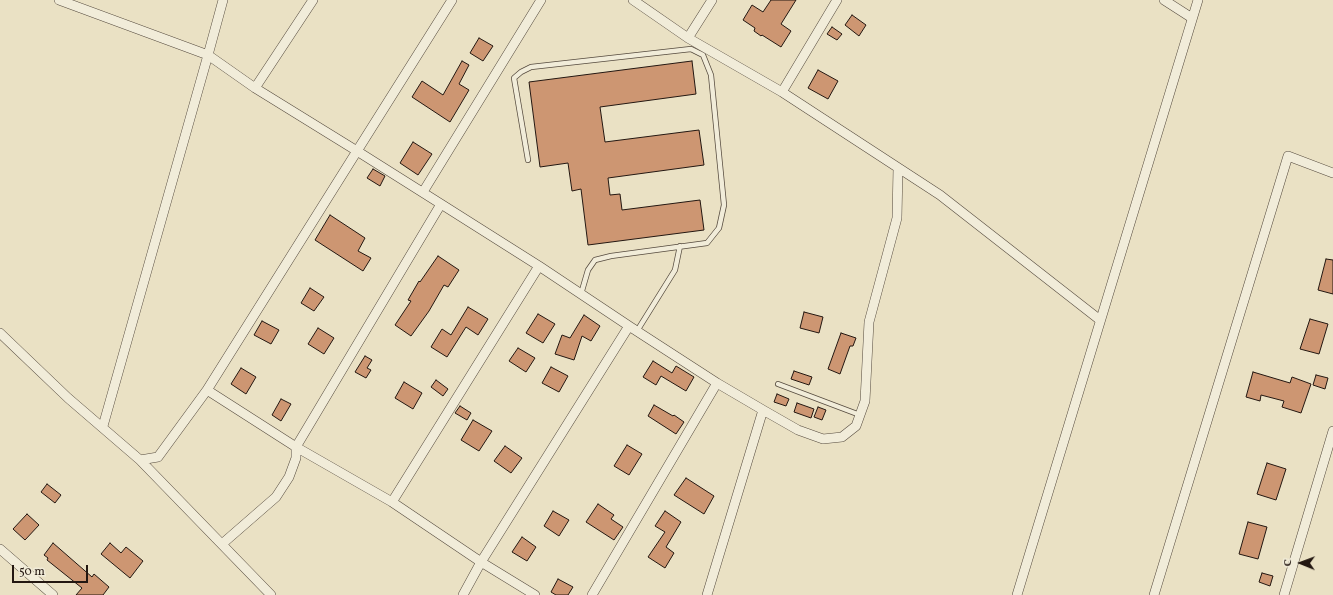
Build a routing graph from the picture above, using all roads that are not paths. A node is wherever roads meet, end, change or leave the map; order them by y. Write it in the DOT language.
graph roads {
  1 [pos="60,0"];
  2 [pos="223,0"];
  3 [pos="313,0"];
  4 [pos="452,0"];
  5 [pos="541,0"];
  6 [pos="633,0"];
  7 [pos="712,0"];
  8 [pos="837,0"];
  9 [pos="1164,0"];
  10 [pos="1198,0"];
  11 [pos="1192,18"];
  12 [pos="688,38"];
  13 [pos="208,55"];
  14 [pos="255,88"];
  15 [pos="782,92"];
  16 [pos="357,151"];
  17 [pos="528,160"];
  18 [pos="898,168"];
  19 [pos="1333,173"];
  20 [pos="423,192"];
  21 [pos="441,204"];
  22 [pos="680,246"];
  23 [pos="539,266"];
  24 [pos="581,294"];
  25 [pos="1100,320"];
  26 [pos="629,326"];
  27 [pos="638,331"];
  28 [pos="0,333"];
  29 [pos="717,382"];
  30 [pos="778,384"];
  31 [pos="207,390"];
  32 [pos="763,410"];
  33 [pos="860,415"];
  34 [pos="103,426"];
  35 [pos="1333,431"];
  36 [pos="296,446"];
  37 [pos="140,460"];
  38 [pos="392,502"];
  39 [pos="222,544"];
  40 [pos="0,549"];
  41 [pos="482,562"];
  42 [pos="53,595"];
  43 [pos="272,595"];
  44 [pos="463,595"];
  45 [pos="535,595"];
  46 [pos="592,595"];
  47 [pos="707,595"];
  48 [pos="1017,595"];
  49 [pos="1154,595"];
  50 [pos="1284,595"];
  1 -- 13 [label="street"];
  2 -- 13 [label="street"];
  3 -- 14 [label="street"];
  4 -- 16 [label="street"];
  5 -- 20 [label="street"];
  6 -- 12 [label="street"];
  7 -- 12 [label="street"];
  8 -- 15 [label="street"];
  9 -- 11 [label="street"];
  10 -- 11 [label="street"];
  11 -- 25 [label="street"];
  12 -- 15 [label="street"];
  13 -- 14 [label="street"];
  13 -- 34 [label="street"];
  14 -- 16 [label="street"];
  15 -- 18 [label="street"];
  16 -- 20 [label="street"];
  16 -- 31 [label="street"];
  17 -- 22 [label="lane"];
  18 -- 25 [label="street"];
  18 -- 33 [label="street"];
  19 -- 49 [label="street"];
  20 -- 21 [label="street"];
  21 -- 23 [label="street"];
  21 -- 36 [label="street"];
  22 -- 24 [label="lane"];
  22 -- 27 [label="lane"];
  23 -- 24 [label="street"];
  23 -- 38 [label="street"];
  24 -- 26 [label="street"];
  25 -- 48 [label="street"];
  26 -- 27 [label="street"];
  26 -- 41 [label="street"];
  27 -- 29 [label="street"];
  28 -- 34 [label="street"];
  29 -- 32 [label="street"];
  29 -- 46 [label="street"];
  30 -- 33 [label="lane"];
  31 -- 36 [label="street"];
  31 -- 37 [label="street"];
  32 -- 33 [label="street"];
  32 -- 47 [label="street"];
  34 -- 37 [label="street"];
  35 -- 50 [label="street"];
  36 -- 38 [label="street"];
  36 -- 39 [label="street"];
  37 -- 39 [label="street"];
  38 -- 41 [label="street"];
  39 -- 43 [label="street"];
  40 -- 42 [label="street"];
  41 -- 44 [label="street"];
  41 -- 45 [label="street"];
}
